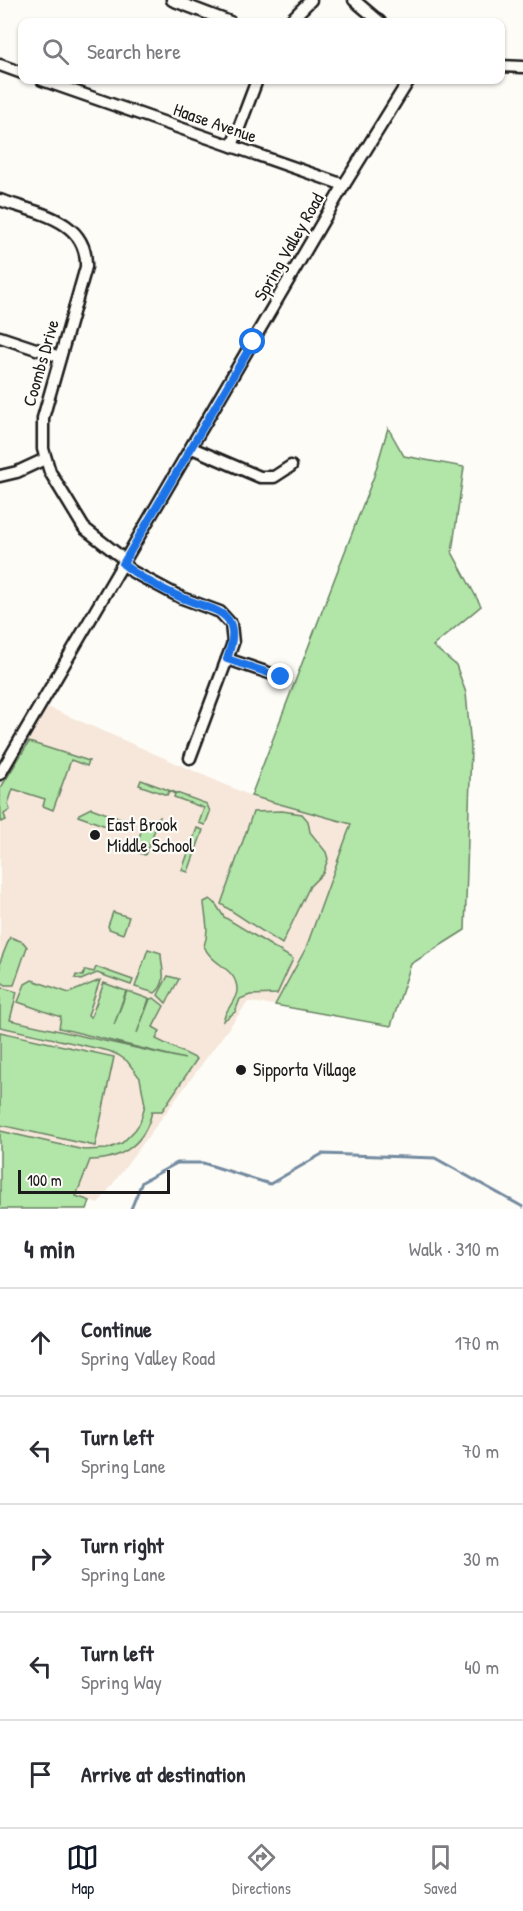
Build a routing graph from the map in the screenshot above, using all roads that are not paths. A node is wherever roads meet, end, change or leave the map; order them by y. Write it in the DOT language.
graph roads {
  1 [pos="172,0"];
  2 [pos="311,0"];
  3 [pos="354,0"];
  4 [pos="219,18"];
  5 [pos="293,18"];
  6 [pos="375,18"];
  7 [pos="0,65"];
  8 [pos="505,66"];
  9 [pos="523,67"];
  10 [pos="18,72"];
  11 [pos="53,84"];
  12 [pos="256,84"];
  13 [pos="407,84"];
  14 [pos="231,146"];
  15 [pos="344,185"];
  16 [pos="0,200"];
  17 [pos="0,337"];
  18 [pos="60,357"];
  19 [pos="192,448"];
  20 [pos="45,459"];
  21 [pos="291,465"];
  22 [pos="0,476"];
  23 [pos="124,562"];
  24 [pos="227,659"];
  25 [pos="281,677"];
  26 [pos="190,758"];
  27 [pos="0,774"];
  1 -- 4 [label="street"];
  2 -- 5 [label="street"];
  3 -- 6 [label="street"];
  7 -- 10 [label="street"];
  8 -- 9 [label="street"];
  11 -- 14 [label="street, Haase Avenue"];
  12 -- 14 [label="street"];
  13 -- 15 [label="street, Spring Valley Road"];
  14 -- 15 [label="street, Haase Avenue"];
  15 -- 19 [label="street, Spring Valley Road"];
  16 -- 18 [label="street, Coombs Drive"];
  17 -- 18 [label="street"];
  18 -- 20 [label="street, Coombs Drive"];
  19 -- 21 [label="street"];
  19 -- 23 [label="street, Spring Valley Road"];
  20 -- 22 [label="street"];
  20 -- 23 [label="street, Coombs Drive"];
  23 -- 24 [label="street, Coombs Drive"];
  23 -- 27 [label="street, Spring Valley Road"];
  24 -- 25 [label="street"];
  24 -- 26 [label="street, Coombs Drive"];
}
